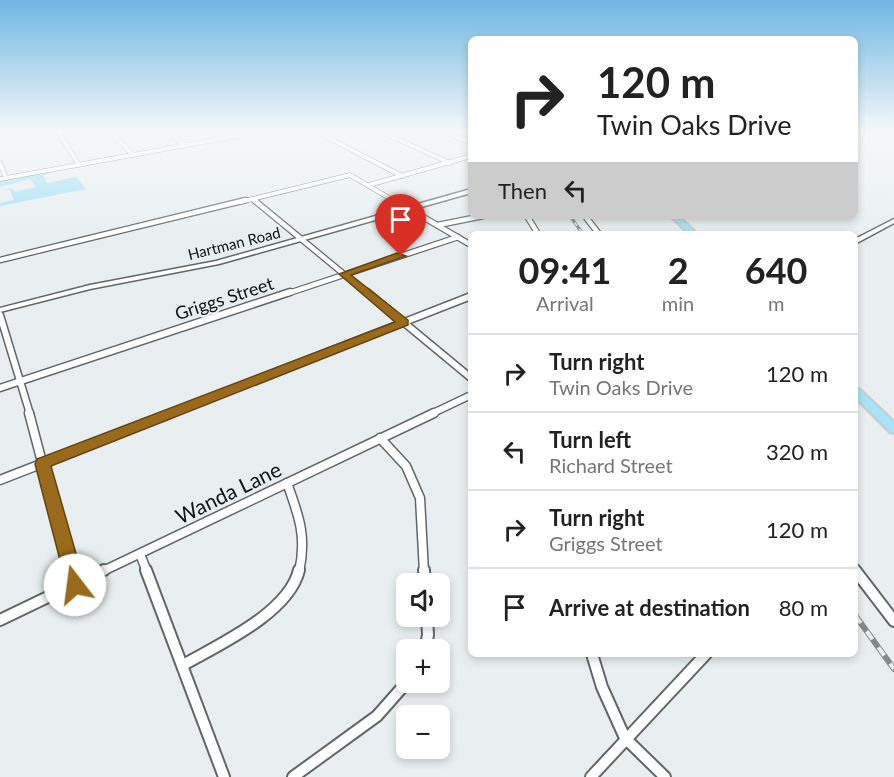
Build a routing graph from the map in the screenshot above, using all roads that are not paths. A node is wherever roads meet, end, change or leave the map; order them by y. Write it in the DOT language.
graph roads {
  1 [pos="2,167"];
  2 [pos="66,167"];
  3 [pos="385,167"];
  4 [pos="434,167"];
  5 [pos="402,176"];
  6 [pos="6,178"];
  7 [pos="0,180"];
  8 [pos="369,185"];
  9 [pos="468,192"];
  10 [pos="254,199"];
  11 [pos="410,209"];
  12 [pos="468,219"];
  13 [pos="587,219"];
  14 [pos="677,219"];
  15 [pos="894,221"];
  16 [pos="438,225"];
  17 [pos="597,231"];
  18 [pos="690,231"];
  19 [pos="458,237"];
  20 [pos="302,239"];
  21 [pos="858,240"];
  22 [pos="468,243"];
  23 [pos="0,260"];
  24 [pos="344,274"];
  25 [pos="468,297"];
  26 [pos="0,312"];
  27 [pos="404,323"];
  28 [pos="468,376"];
  29 [pos="21,381"];
  30 [pos="0,388"];
  31 [pos="858,395"];
  32 [pos="468,396"];
  33 [pos="894,429"];
  34 [pos="380,438"];
  35 [pos="42,464"];
  36 [pos="0,480"];
  37 [pos="287,483"];
  38 [pos="140,554"];
  39 [pos="424,573"];
  40 [pos="858,574"];
  41 [pos="75,585"];
  42 [pos="0,620"];
  43 [pos="894,621"];
  44 [pos="593,657"];
  45 [pos="703,657"];
  46 [pos="183,665"];
  47 [pos="397,693"];
  48 [pos="625,738"];
  49 [pos="224,777"];
  50 [pos="292,777"];
  51 [pos="591,777"];
  52 [pos="665,777"];
  1 -- 6 [label="street"];
  2 -- 6 [label="street"];
  3 -- 5 [label="street"];
  4 -- 5 [label="street"];
  5 -- 8 [label="street"];
  6 -- 7 [label="street"];
  8 -- 10 [label="street"];
  8 -- 11 [label="street"];
  9 -- 11 [label="street, Hartman Road"];
  10 -- 20 [label="street"];
  10 -- 23 [label="street"];
  11 -- 16 [label="street"];
  11 -- 20 [label="street, Hartman Road"];
  12 -- 16 [label="street"];
  13 -- 17 [label="street"];
  14 -- 18 [label="main road"];
  15 -- 21 [label="street"];
  16 -- 19 [label="street"];
  19 -- 22 [label="street"];
  19 -- 24 [label="street, Griggs Street"];
  20 -- 24 [label="street"];
  20 -- 26 [label="street, Hartman Road"];
  24 -- 27 [label="street"];
  24 -- 29 [label="street, Griggs Street"];
  25 -- 27 [label="street"];
  26 -- 29 [label="street"];
  27 -- 28 [label="street"];
  27 -- 35 [label="street"];
  29 -- 30 [label="street, Griggs Street"];
  29 -- 35 [label="street"];
  31 -- 33 [label="main road"];
  32 -- 34 [label="street, Wanda Lane"];
  34 -- 37 [label="street, Wanda Lane"];
  34 -- 39 [label="street"];
  35 -- 36 [label="street"];
  35 -- 41 [label="street"];
  37 -- 38 [label="street, Wanda Lane"];
  37 -- 46 [label="street"];
  38 -- 41 [label="street, Wanda Lane"];
  38 -- 46 [label="street"];
  40 -- 43 [label="street"];
  41 -- 42 [label="street, Wanda Lane"];
  44 -- 48 [label="street"];
  45 -- 48 [label="street"];
  46 -- 49 [label="street"];
  47 -- 50 [label="street"];
  48 -- 51 [label="street"];
  48 -- 52 [label="street"];
}
